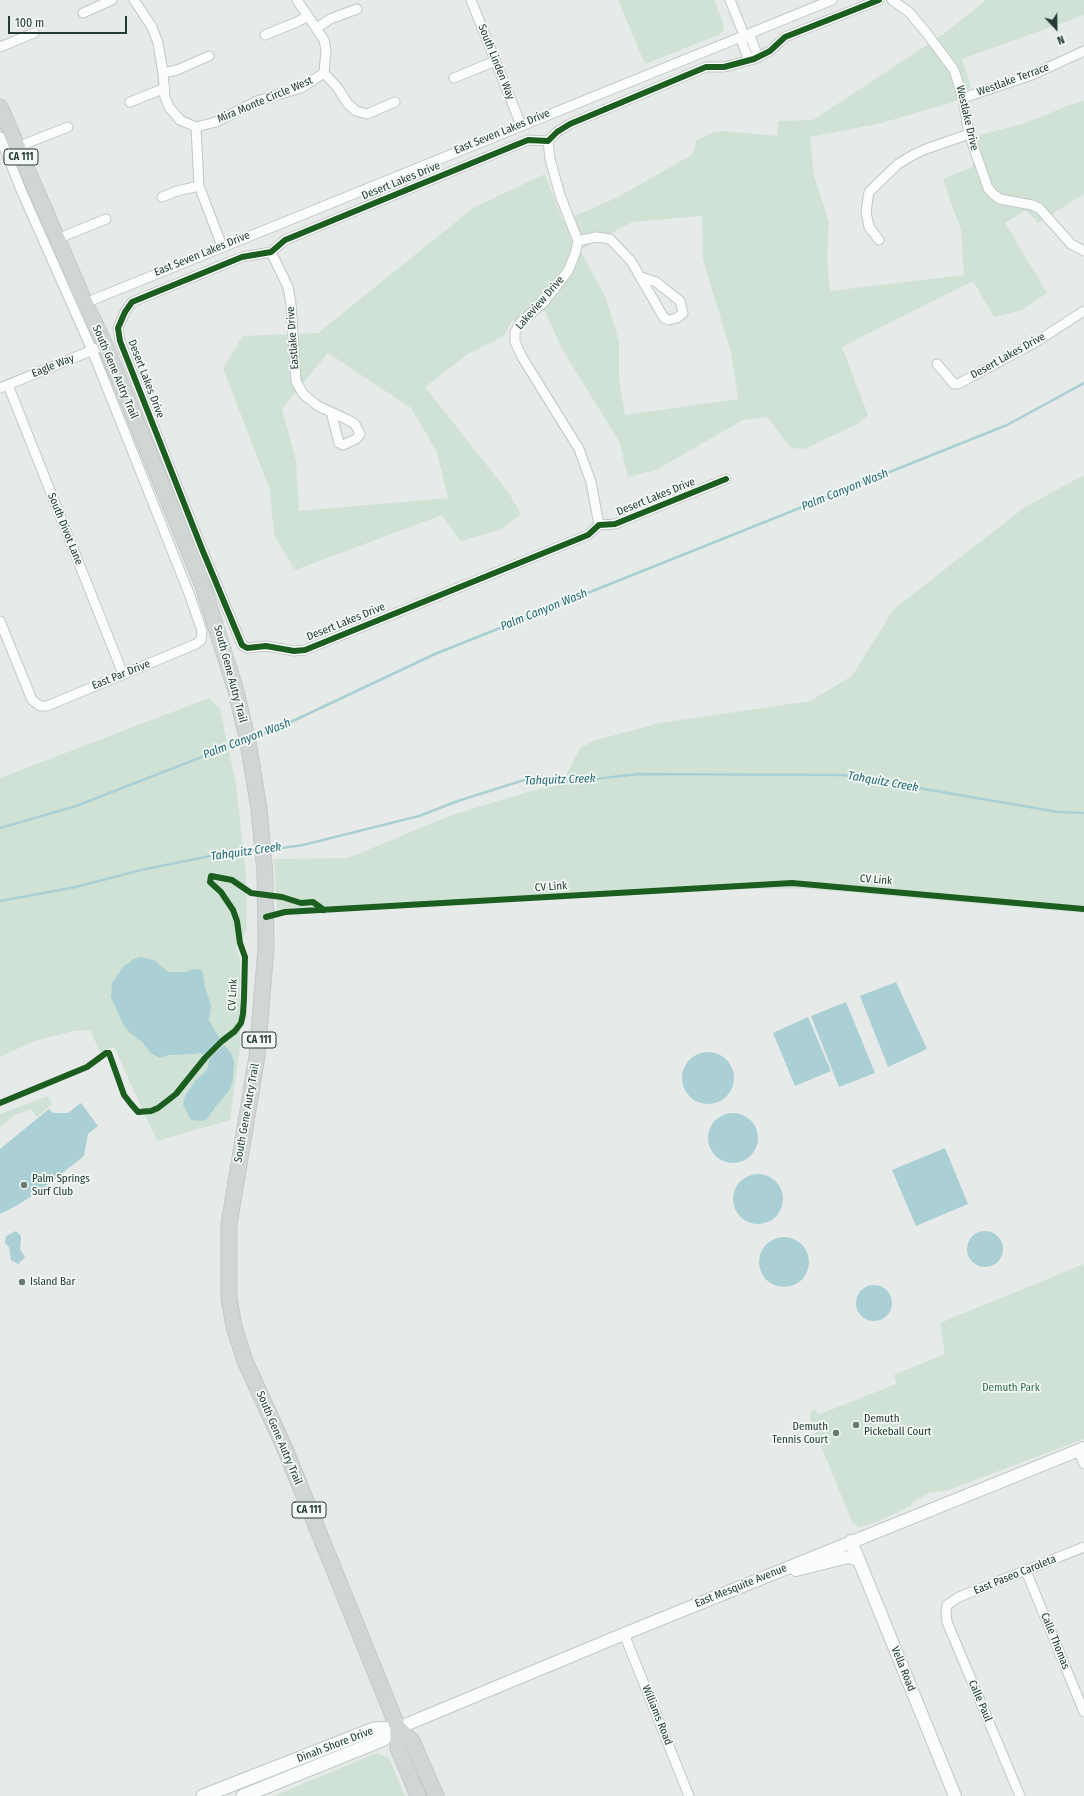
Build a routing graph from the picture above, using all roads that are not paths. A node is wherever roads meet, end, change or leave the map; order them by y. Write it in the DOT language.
graph roads {
  1 [pos="112,0"];
  2 [pos="134,0"];
  3 [pos="297,0"];
  4 [pos="471,0"];
  5 [pos="730,0"];
  6 [pos="832,0"];
  7 [pos="879,0"];
  8 [pos="892,0"];
  9 [pos="357,8"];
  10 [pos="83,13"];
  11 [pos="308,16"];
  12 [pos="317,28"];
  13 [pos="34,34"];
  14 [pos="264,35"];
  15 [pos="743,38"];
  16 [pos="0,48"];
  17 [pos="1084,51"];
  18 [pos="209,56"];
  19 [pos="751,58"];
  20 [pos="495,62"];
  21 [pos="163,73"];
  22 [pos="324,74"];
  23 [pos="454,78"];
  24 [pos="165,88"];
  25 [pos="963,98"];
  26 [pos="130,102"];
  27 [pos="395,102"];
  28 [pos="0,107"];
  29 [pos="521,125"];
  30 [pos="68,127"];
  31 [pos="196,127"];
  32 [pos="969,134"];
  33 [pos="0,137"];
  34 [pos="548,141"];
  35 [pos="17,147"];
  36 [pos="199,186"];
  37 [pos="162,197"];
  38 [pos="106,219"];
  39 [pos="57,239"];
  40 [pos="879,240"];
  41 [pos="578,241"];
  42 [pos="222,246"];
  43 [pos="1084,251"];
  44 [pos="270,252"];
  45 [pos="641,277"];
  46 [pos="84,303"];
  47 [pos="1084,311"];
  48 [pos="98,348"];
  49 [pos="937,364"];
  50 [pos="4,386"];
  51 [pos="331,412"];
  52 [pos="726,479"];
  53 [pos="598,525"];
  54 [pos="0,622"];
  55 [pos="201,640"];
  56 [pos="123,674"];
  57 [pos="1081,1449"];
  58 [pos="1084,1464"];
  59 [pos="851,1541"];
  60 [pos="1084,1547"];
  61 [pos="859,1560"];
  62 [pos="777,1571"];
  63 [pos="1026,1571"];
  64 [pos="947,1605"];
  65 [pos="624,1634"];
  66 [pos="1084,1712"];
  67 [pos="398,1728"];
  68 [pos="203,1796"];
  69 [pos="243,1796"];
  70 [pos="418,1796"];
  71 [pos="436,1796"];
  72 [pos="689,1796"];
  73 [pos="956,1796"];
  74 [pos="1020,1796"];
  1 -- 10 [label="street"];
  2 -- 21 [label="street"];
  3 -- 11 [label="street, Mira Monte Circle West"];
  4 -- 20 [label="street, South Linden Way"];
  5 -- 15 [label="street"];
  6 -- 15 [label="street, East Seven Lakes Drive"];
  7 -- 19 [label="street"];
  8 -- 25 [label="street, Westlake Drive"];
  9 -- 12 [label="street"];
  11 -- 12 [label="street, Mira Monte Circle West"];
  11 -- 14 [label="street"];
  12 -- 22 [label="street, Mira Monte Circle West"];
  13 -- 16 [label="street"];
  15 -- 19 [label="street"];
  15 -- 19 [label="street"];
  15 -- 29 [label="street, East Seven Lakes Drive"];
  17 -- 25 [label="street, Westlake Terrace"];
  18 -- 21 [label="street"];
  19 -- 34 [label="street"];
  20 -- 23 [label="street"];
  20 -- 29 [label="street, South Linden Way"];
  21 -- 24 [label="street"];
  22 -- 27 [label="street"];
  22 -- 31 [label="street, Mira Monte Circle West"];
  24 -- 26 [label="street"];
  24 -- 31 [label="street"];
  25 -- 32 [label="street, Westlake Drive"];
  28 -- 35 [label="main road, South Gene Autry Trail / CA 111"];
  29 -- 42 [label="street, East Seven Lakes Drive"];
  30 -- 35 [label="street"];
  31 -- 36 [label="street"];
  32 -- 40 [label="street"];
  32 -- 43 [label="street, Westlake Drive"];
  33 -- 48 [label="street, South Gene Autry Trail"];
  34 -- 41 [label="street"];
  34 -- 44 [label="street, Desert Lakes Drive"];
  35 -- 39 [label="main road, South Gene Autry Trail / CA 111"];
  36 -- 37 [label="street"];
  36 -- 42 [label="street"];
  38 -- 39 [label="street"];
  39 -- 46 [label="main road, South Gene Autry Trail / CA 111"];
  41 -- 45 [label="street"];
  41 -- 53 [label="street, Lakeview Drive"];
  42 -- 46 [label="street, East Seven Lakes Drive"];
  44 -- 51 [label="street, Eastlake Drive"];
  44 -- 53 [label="street, Desert Lakes Drive"];
  45 -- 45 [label="street"];
  46 -- 48 [label="main road, South Gene Autry Trail / CA 111"];
  47 -- 49 [label="street, Desert Lakes Drive"];
  48 -- 50 [label="street, Eagle Way"];
  48 -- 55 [label="street, South Gene Autry Trail"];
  48 -- 67 [label="main road, South Gene Autry Trail / CA 111"];
  50 -- 56 [label="street, South Divot Lane"];
  52 -- 53 [label="street, Desert Lakes Drive"];
  54 -- 56 [label="street, East Par Drive"];
  55 -- 56 [label="street, East Par Drive"];
  57 -- 58 [label="street"];
  57 -- 59 [label="street, East Mesquite Avenue"];
  59 -- 61 [label="street, Vella Road"];
  59 -- 62 [label="street, East Mesquite Avenue"];
  60 -- 63 [label="street, East Paseo Caroleta"];
  61 -- 62 [label="street"];
  61 -- 73 [label="street, Vella Road"];
  62 -- 65 [label="street, East Mesquite Avenue"];
  63 -- 64 [label="street, East Paseo Caroleta"];
  63 -- 66 [label="street, Calle Thomas"];
  64 -- 74 [label="street, Calle Paul"];
  65 -- 67 [label="street, East Mesquite Avenue"];
  65 -- 72 [label="street, Williams Road"];
  67 -- 68 [label="main road, Dinah Shore Drive"];
  67 -- 69 [label="main road, Dinah Shore Drive"];
  67 -- 70 [label="main road, South Gene Autry Trail / CA 111"];
  67 -- 71 [label="main road, South Gene Autry Trail / CA 111"];
}
